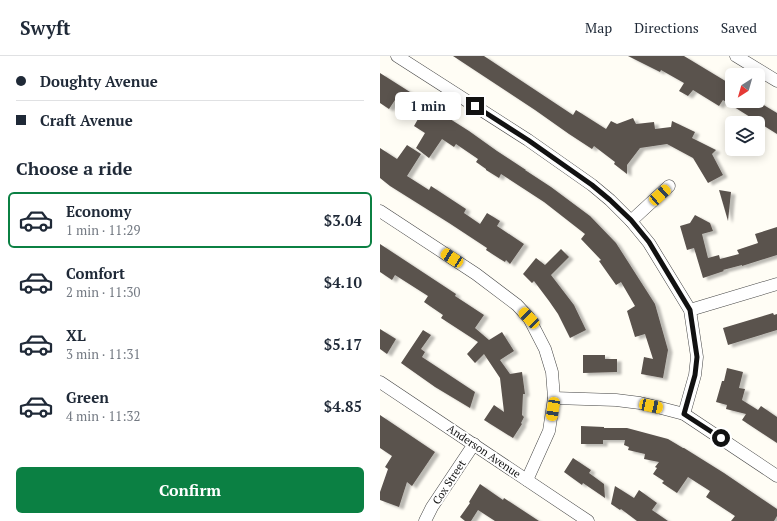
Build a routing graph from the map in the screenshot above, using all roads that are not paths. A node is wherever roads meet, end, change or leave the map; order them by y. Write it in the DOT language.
graph roads {
  1 [pos="397,56"];
  2 [pos="736,56"];
  3 [pos="777,81"];
  4 [pos="669,186"];
  5 [pos="380,211"];
  6 [pos="631,220"];
  7 [pos="777,284"];
  8 [pos="690,310"];
  9 [pos="380,382"];
  10 [pos="554,398"];
  11 [pos="684,414"];
  12 [pos="474,444"];
  13 [pos="777,476"];
  14 [pos="527,480"];
  15 [pos="425,521"];
  16 [pos="588,521"];
  1 -- 6 [label="street"];
  2 -- 3 [label="street"];
  4 -- 6 [label="street"];
  5 -- 10 [label="street"];
  6 -- 8 [label="street"];
  7 -- 8 [label="street"];
  8 -- 11 [label="street"];
  9 -- 12 [label="street, Anderson Avenue"];
  10 -- 11 [label="street"];
  10 -- 14 [label="street"];
  11 -- 13 [label="street"];
  12 -- 14 [label="street, Anderson Avenue"];
  12 -- 15 [label="street, Cox Street"];
  14 -- 16 [label="street, Anderson Avenue"];
}
